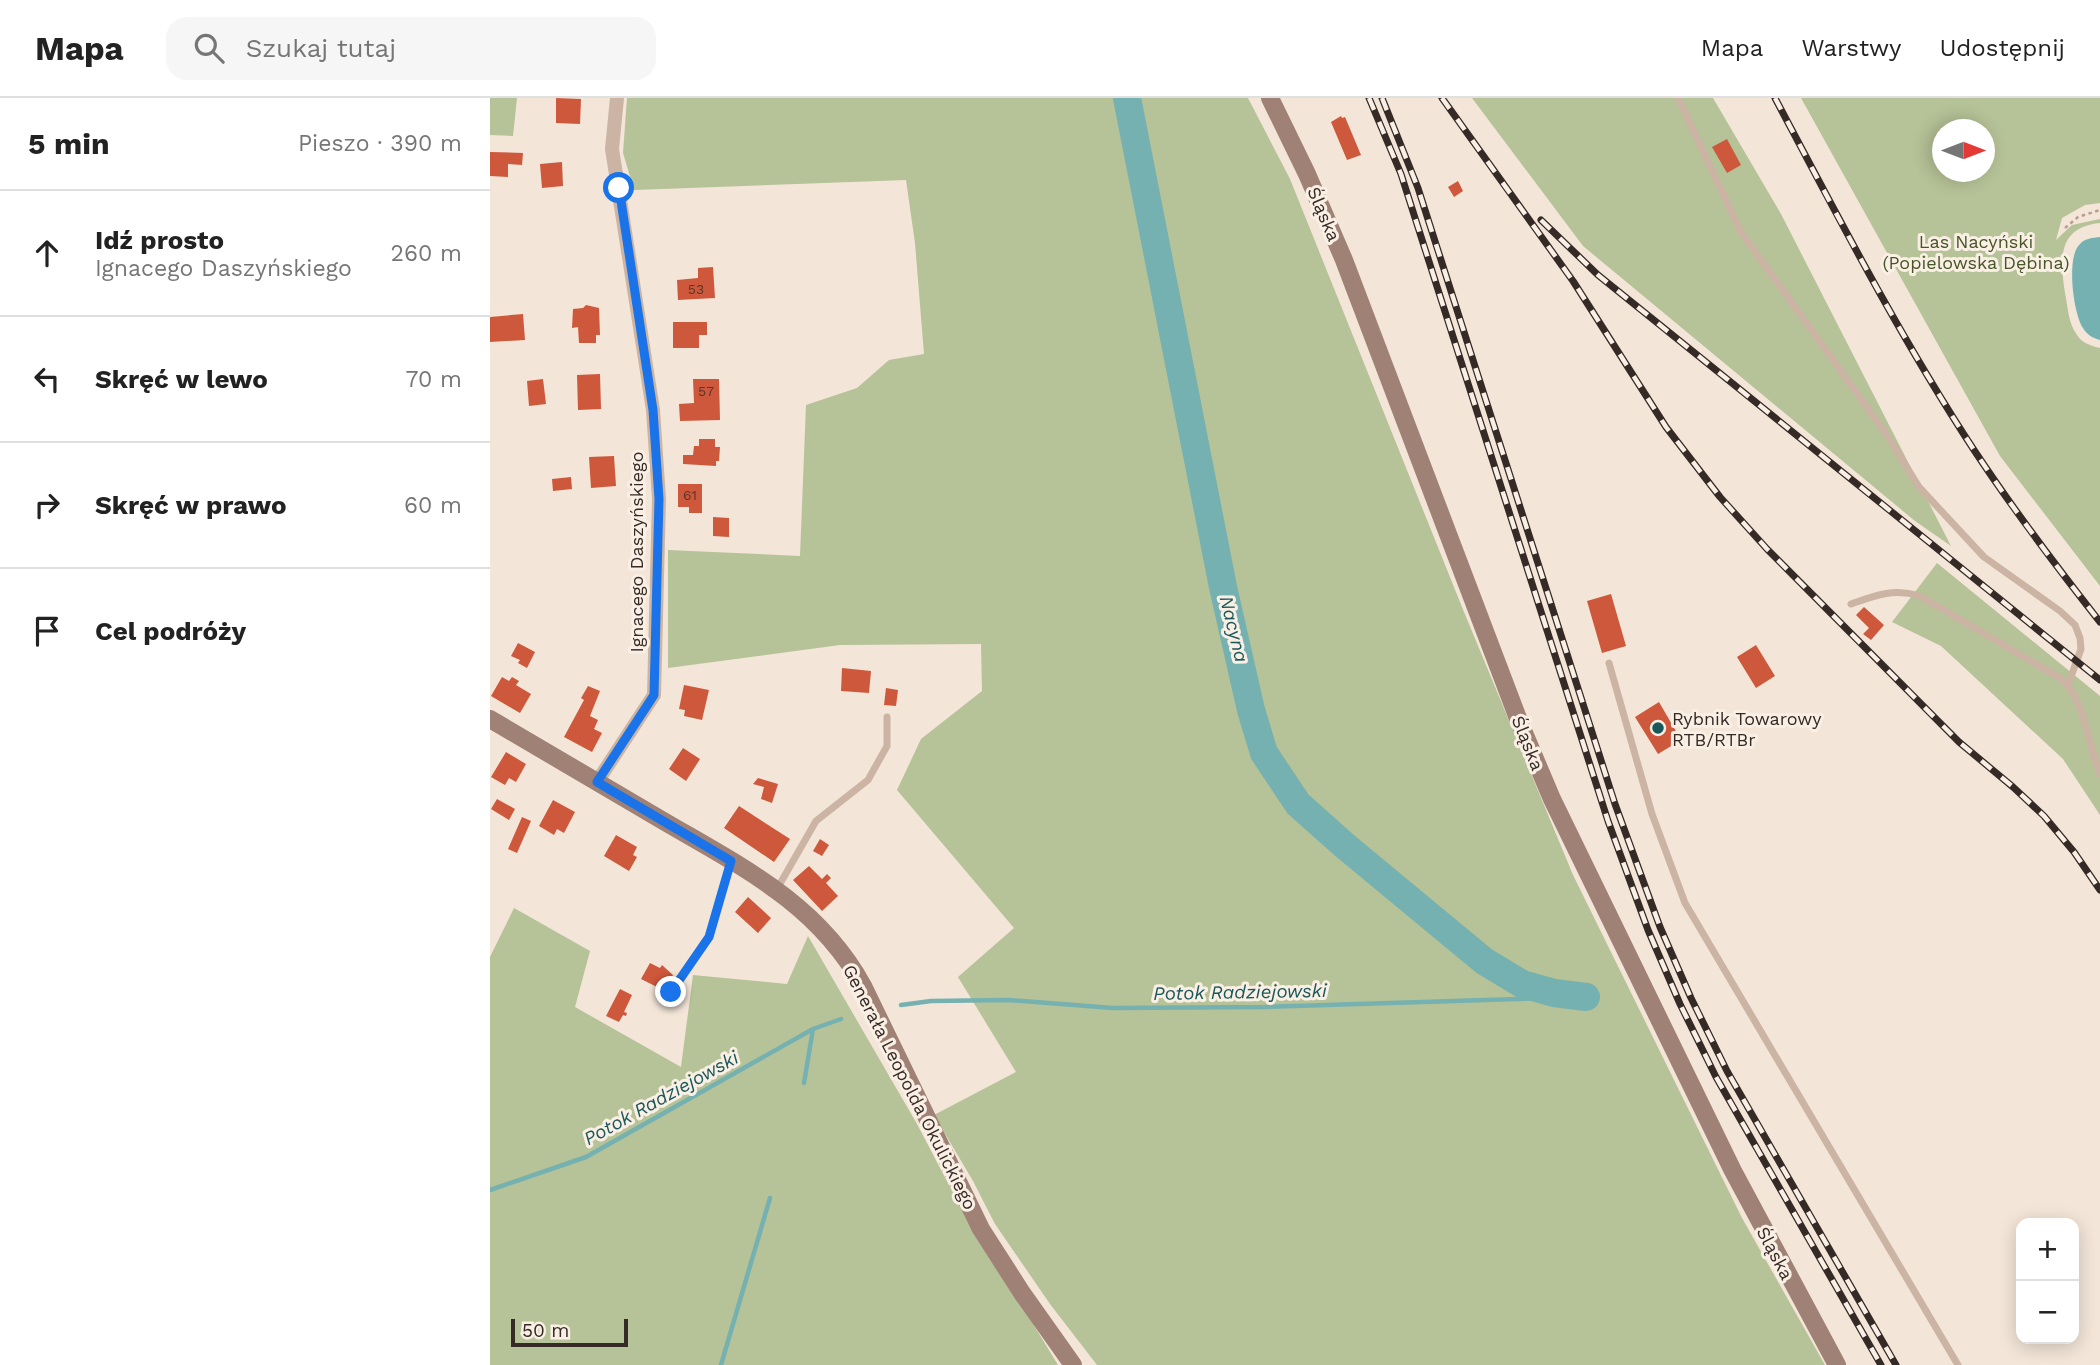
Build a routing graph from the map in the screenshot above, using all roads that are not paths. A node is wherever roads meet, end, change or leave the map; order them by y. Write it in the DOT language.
graph roads {
  1 [pos="617,98"];
  2 [pos="1270,98"];
  3 [pos="1678,98"];
  4 [pos="1851,604"];
  5 [pos="1609,663"];
  6 [pos="2068,685"];
  7 [pos="887,717"];
  8 [pos="490,719"];
  9 [pos="2100,774"];
  10 [pos="597,782"];
  11 [pos="731,861"];
  12 [pos="776,890"];
  13 [pos="671,992"];
  14 [pos="1073,1365"];
  15 [pos="1837,1365"];
  16 [pos="1958,1365"];
  1 -- 10 [label="street, Ignacego Daszyńskiego"];
  2 -- 15 [label="street, Śląska"];
  3 -- 6 [label="lane"];
  4 -- 6 [label="lane"];
  5 -- 16 [label="lane"];
  6 -- 9 [label="lane"];
  7 -- 12 [label="lane"];
  8 -- 10 [label="street, Generała Leopolda Okulickiego"];
  10 -- 11 [label="street, Generała Leopolda Okulickiego"];
  11 -- 12 [label="street, Generała Leopolda Okulickiego"];
  11 -- 13 [label="lane"];
  12 -- 14 [label="street, Generała Leopolda Okulickiego"];
}
